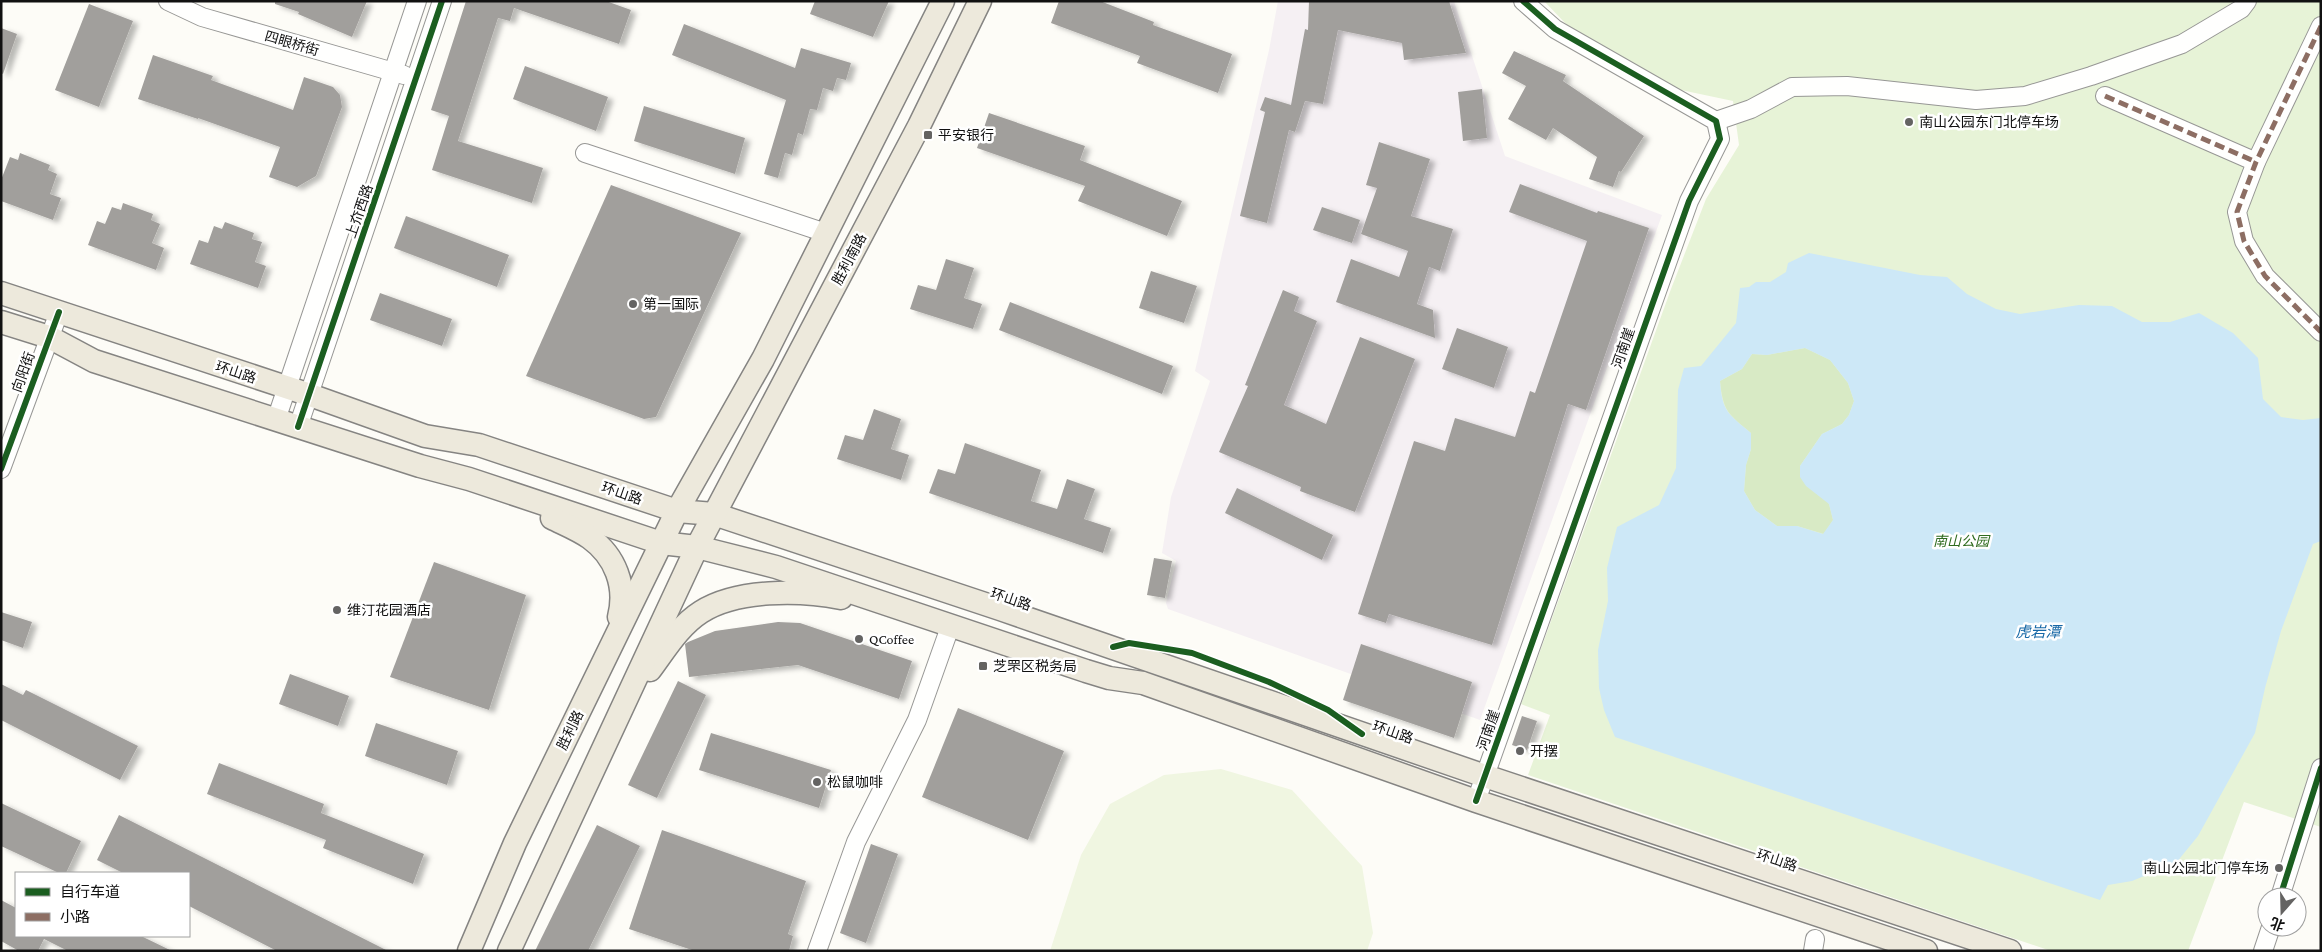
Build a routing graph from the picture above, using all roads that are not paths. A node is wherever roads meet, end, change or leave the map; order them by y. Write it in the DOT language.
graph roads {
  1 [pos="168,1"];
  2 [pos="417,1"];
  3 [pos="442,1"];
  4 [pos="943,1"];
  5 [pos="980,1"];
  6 [pos="1523,1"];
  7 [pos="2247,1"];
  8 [pos="2321,26"];
  9 [pos="394,73"];
  10 [pos="417,79"];
  11 [pos="2105,96"];
  12 [pos="1716,121"];
  13 [pos="585,153"];
  14 [pos="2256,162"];
  15 [pos="826,233"];
  16 [pos="1,293"];
  17 [pos="59,312"];
  18 [pos="1,322"];
  19 [pos="2321,332"];
  20 [pos="49,337"];
  21 [pos="288,388"];
  22 [pos="310,395"];
  23 [pos="276,420"];
  24 [pos="298,427"];
  25 [pos="1,469"];
  26 [pos="489,485"];
  27 [pos="677,511"];
  28 [pos="714,514"];
  29 [pos="661,543"];
  30 [pos="696,547"];
  31 [pos="902,610"];
  32 [pos="950,626"];
  33 [pos="1095,641"];
  34 [pos="613,642"];
  35 [pos="1086,671"];
  36 [pos="620,711"];
  37 [pos="2321,768"];
  38 [pos="1485,776"];
  39 [pos="1476,802"];
  40 [pos="2283,887"];
  41 [pos="2267,937"];
  42 [pos="469,951"];
  43 [pos="509,951"];
  44 [pos="817,951"];
  45 [pos="1926,951"];
  46 [pos="2010,951"];
  47 [pos="2263,951"];
  1 -- 9 [label="street, 四眼桥街"];
  2 -- 9 [label="street, 上夼西路"];
  3 -- 10 [label="street, 上夼西路"];
  4 -- 15 [label="main road"];
  5 -- 28 [label="main road, 胜利南路"];
  6 -- 12 [label="street"];
  7 -- 12 [label="street"];
  8 -- 14 [label="street"];
  9 -- 10 [label="street, 四眼桥街"];
  9 -- 21 [label="street, 上夼西路"];
  10 -- 22 [label="street, 上夼西路"];
  11 -- 14 [label="street"];
  12 -- 38 [label="street, 河南崖"];
  13 -- 15 [label="street"];
  14 -- 19 [label="street"];
  15 -- 27 [label="main road"];
  16 -- 17 [label="main road, 环山路"];
  17 -- 20 [label="street, 向阳街"];
  17 -- 21 [label="main road, 环山路"];
  18 -- 20 [label="main road"];
  20 -- 23 [label="main road"];
  20 -- 25 [label="street, 向阳街"];
  21 -- 22 [label="main road, 环山路"];
  21 -- 23 [label="street, 上夼西路"];
  22 -- 24 [label="street, 上夼西路"];
  22 -- 27 [label="main road, 环山路"];
  23 -- 24 [label="main road"];
  24 -- 26 [label="main road"];
  26 -- 29 [label="main road"];
  26 -- 34 [label="main road"];
  27 -- 28 [label="main road, 环山路"];
  27 -- 29 [label="main road, 胜利路"];
  28 -- 30 [label="main road"];
  28 -- 33 [label="main road, 环山路"];
  29 -- 30 [label="main road"];
  29 -- 34 [label="main road, 胜利路"];
  30 -- 31 [label="main road"];
  30 -- 36 [label="main road"];
  31 -- 32 [label="main road"];
  31 -- 36 [label="main road"];
  32 -- 35 [label="main road"];
  32 -- 44 [label="street"];
  33 -- 35 [label="main road"];
  33 -- 38 [label="main road, 环山路"];
  34 -- 42 [label="main road, 胜利路"];
  35 -- 39 [label="main road"];
  36 -- 43 [label="main road"];
  37 -- 40 [label="street"];
  38 -- 39 [label="street, 河南崖"];
  38 -- 46 [label="main road, 环山路"];
  39 -- 45 [label="main road"];
  41 -- 47 [label="street"];
}
